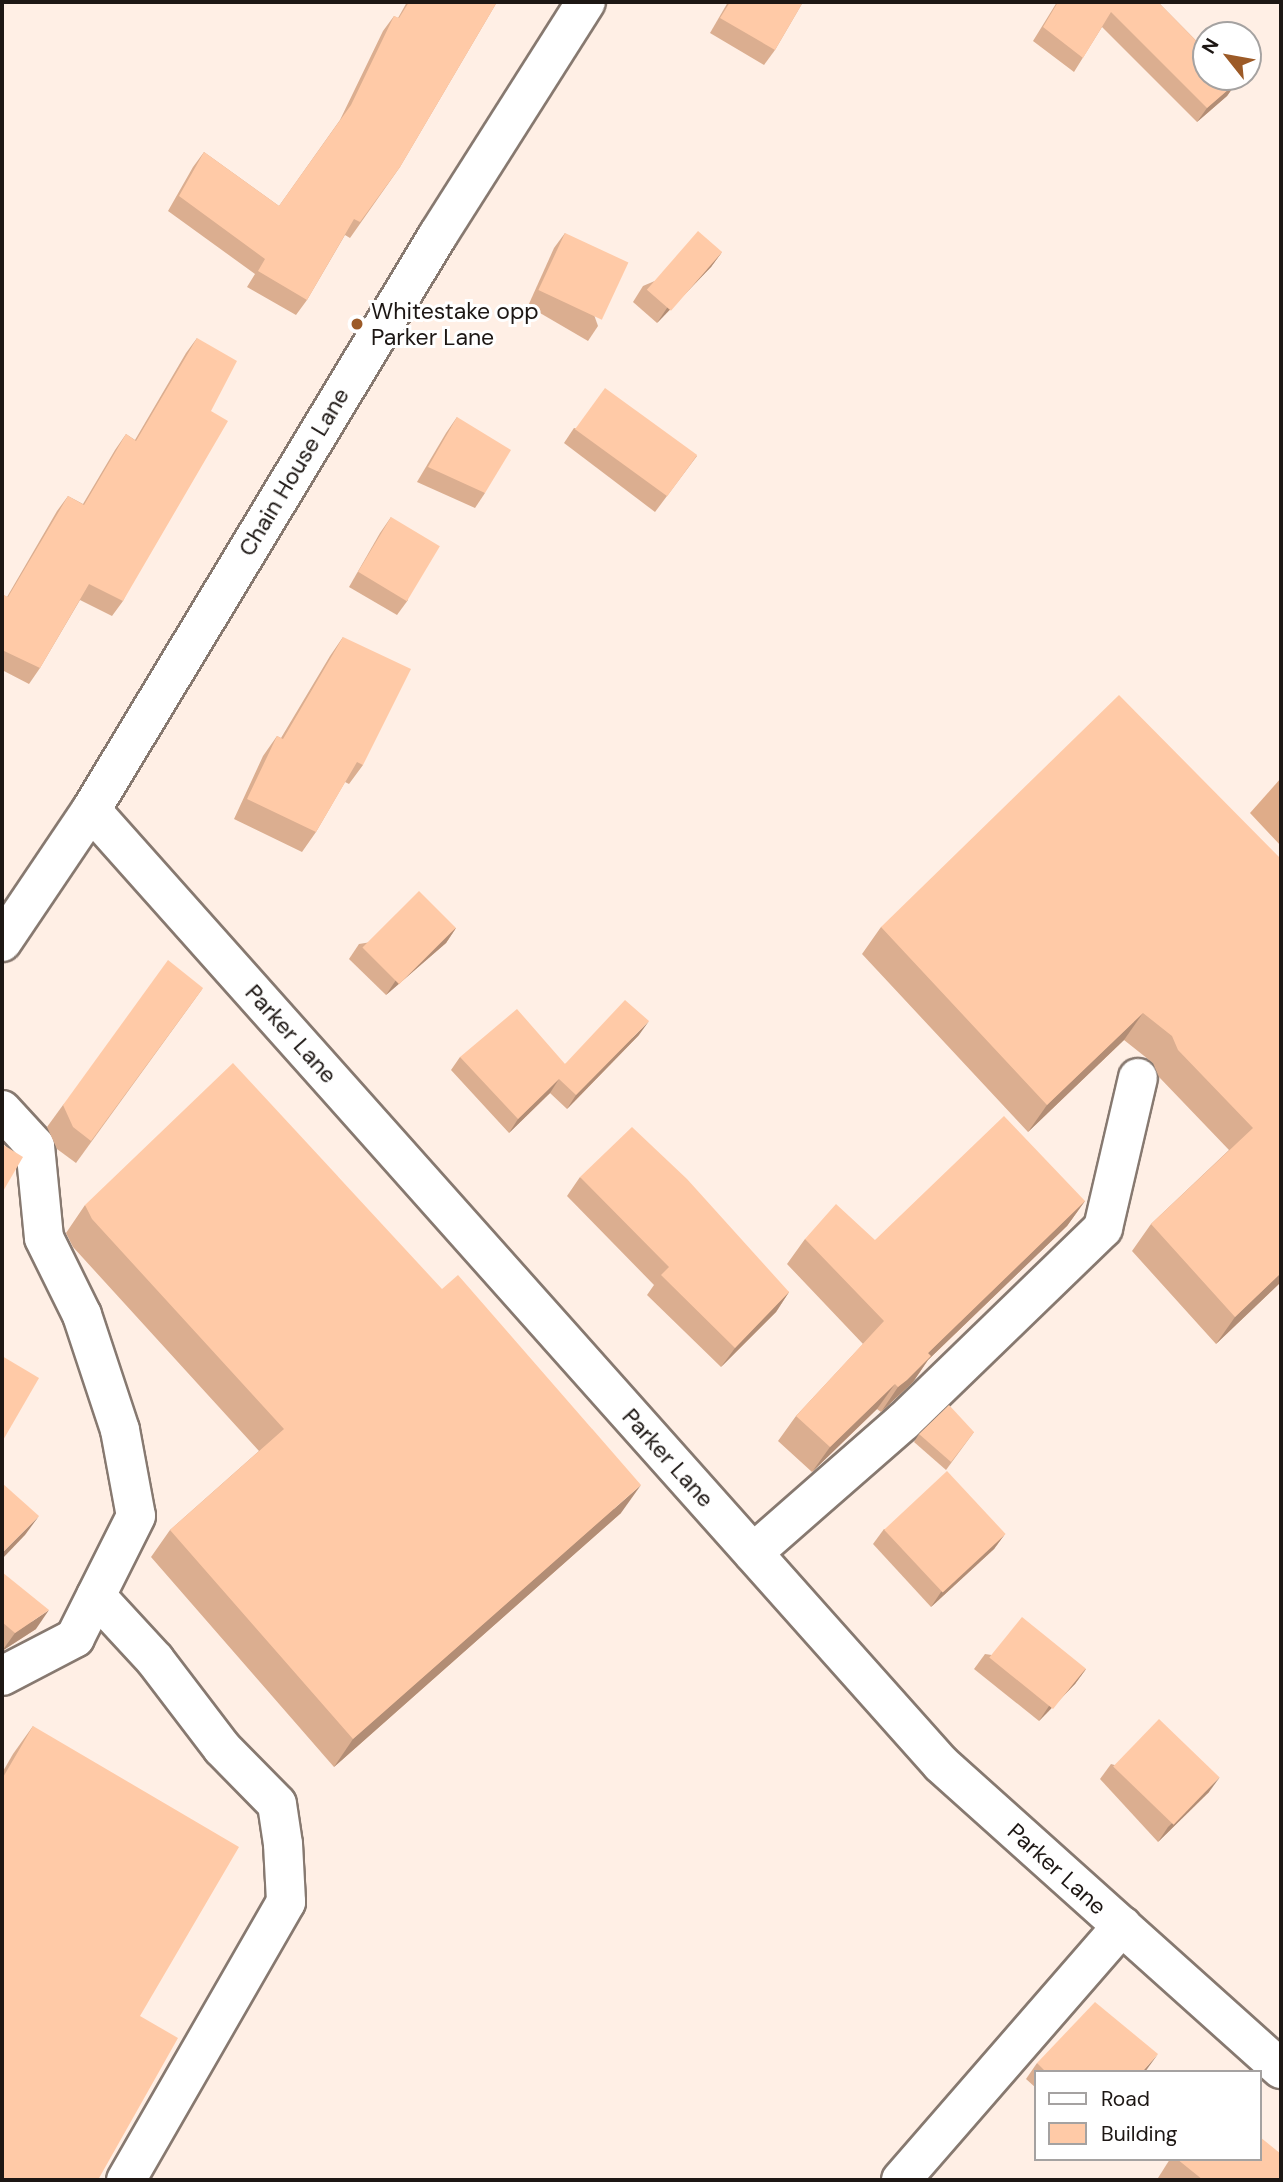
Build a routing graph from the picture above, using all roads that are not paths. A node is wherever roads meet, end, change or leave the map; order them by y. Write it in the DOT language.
graph roads {
  1 [pos="586,2"];
  2 [pos="91,810"];
  3 [pos="2,942"];
  4 [pos="1138,1078"];
  5 [pos="2,1110"];
  6 [pos="752,1553"];
  7 [pos="96,1596"];
  8 [pos="2,1676"];
  9 [pos="1122,1926"];
  10 [pos="1281,2069"];
  11 [pos="126,2180"];
  12 [pos="901,2180"];
  1 -- 2 [label="street, Chain House Lane"];
  2 -- 3 [label="street, Chain House Lane"];
  2 -- 6 [label="street, Parker Lane"];
  4 -- 6 [label="street"];
  5 -- 7 [label="street"];
  6 -- 9 [label="street, Parker Lane"];
  7 -- 8 [label="street"];
  7 -- 11 [label="street"];
  9 -- 10 [label="street, Parker Lane"];
  9 -- 12 [label="street"];
}
